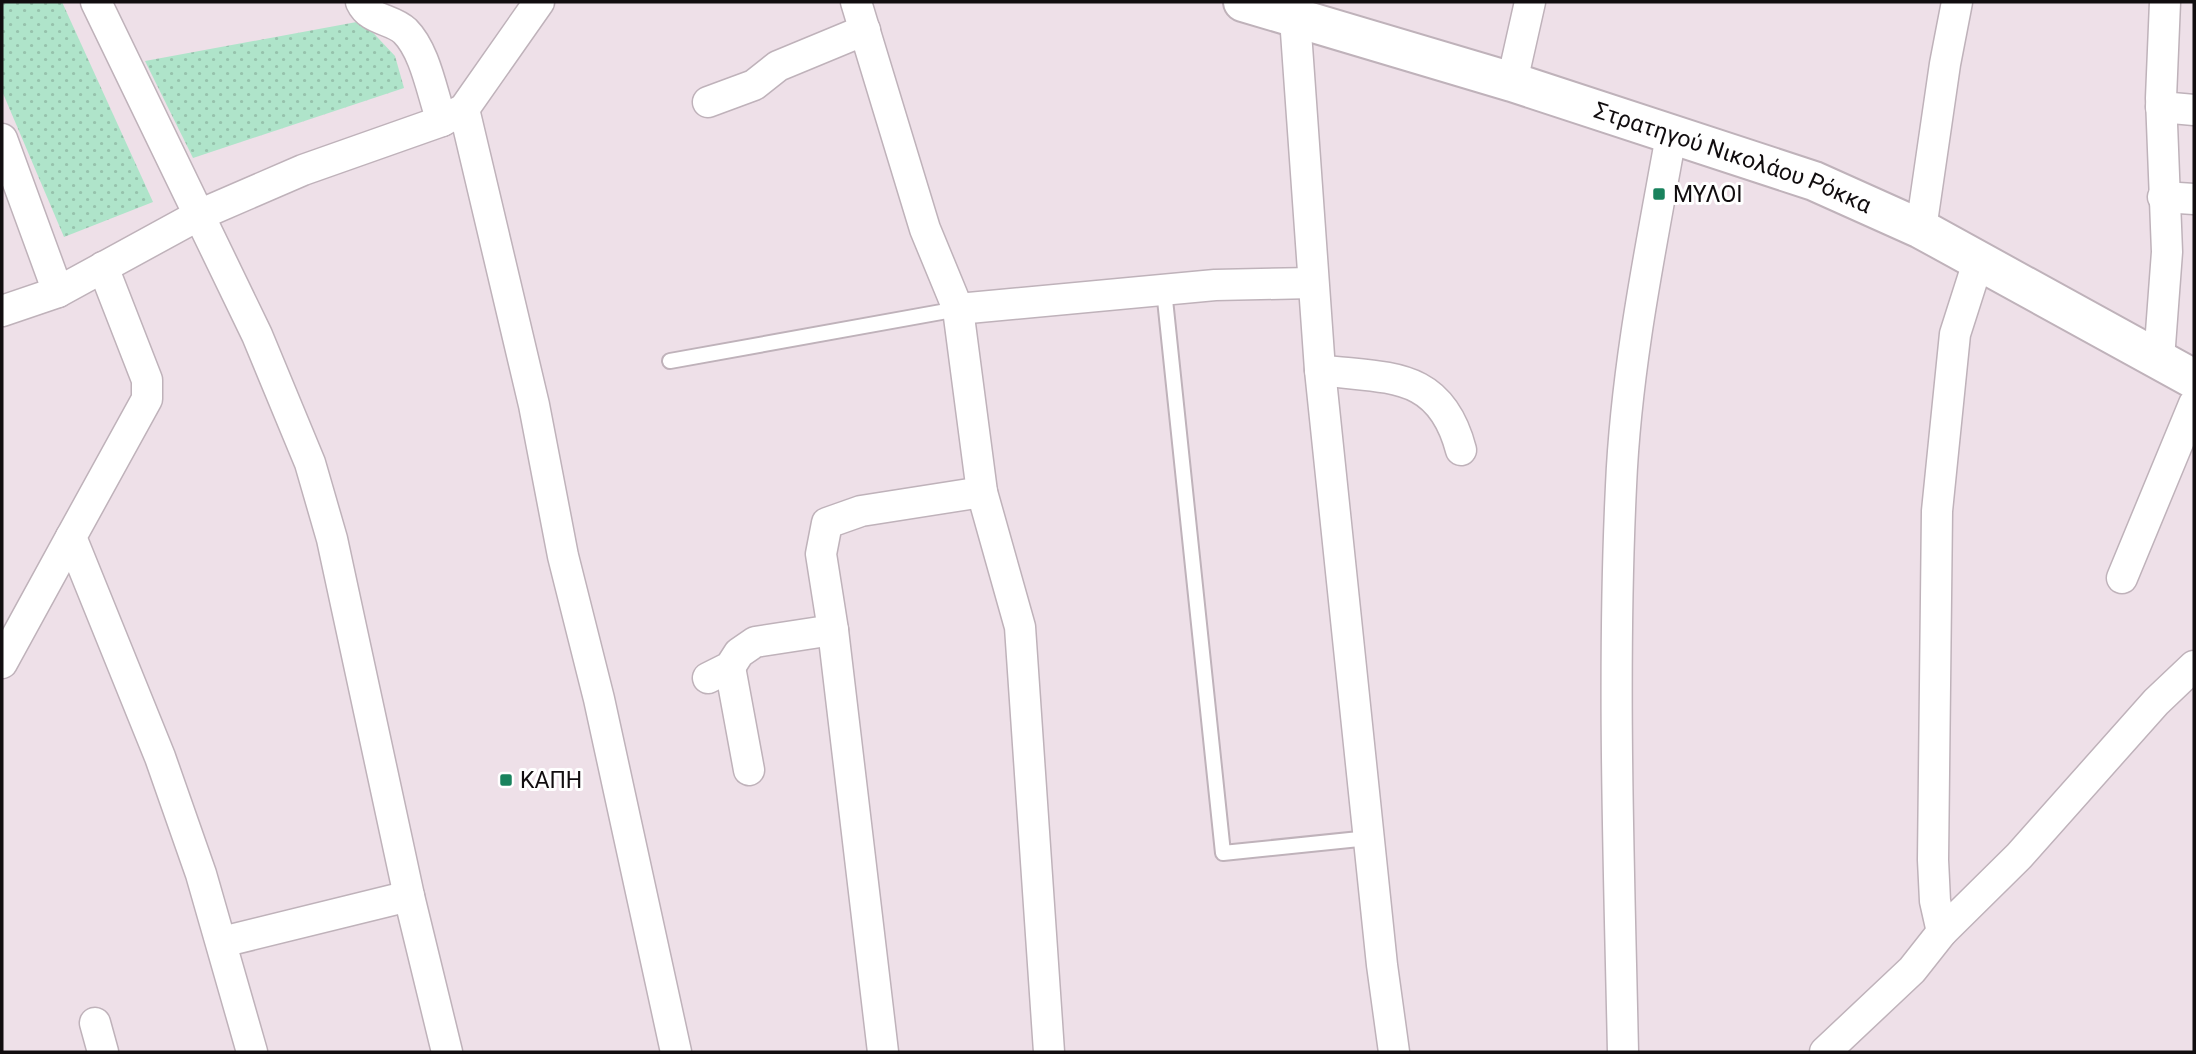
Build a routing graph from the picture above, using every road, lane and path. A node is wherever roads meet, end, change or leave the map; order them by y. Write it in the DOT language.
graph roads {
  1 [pos="96,2"];
  2 [pos="361,2"];
  3 [pos="539,2"];
  4 [pos="856,2"];
  5 [pos="1243,2"];
  6 [pos="1530,2"];
  7 [pos="1957,2"];
  8 [pos="2165,2"];
  9 [pos="1296,18"];
  10 [pos="865,30"];
  11 [pos="1512,82"];
  12 [pos="708,102"];
  13 [pos="2161,107"];
  14 [pos="2194,110"];
  15 [pos="453,115"];
  16 [pos="1671,136"];
  17 [pos="2,139"];
  18 [pos="2163,197"];
  19 [pos="2194,199"];
  20 [pos="199,215"];
  21 [pos="1921,229"];
  22 [pos="1978,262"];
  23 [pos="103,267"];
  24 [pos="1313,283"];
  25 [pos="1164,290"];
  26 [pos="58,292"];
  27 [pos="958,309"];
  28 [pos="2,310"];
  29 [pos="2159,359"];
  30 [pos="670,361"];
  31 [pos="1320,370"];
  32 [pos="2194,379"];
  33 [pos="2194,404"];
  34 [pos="1461,450"];
  35 [pos="982,492"];
  36 [pos="71,537"];
  37 [pos="2122,578"];
  38 [pos="833,630"];
  39 [pos="2,663"];
  40 [pos="2194,666"];
  41 [pos="749,770"];
  42 [pos="1369,838"];
  43 [pos="409,896"];
  44 [pos="1942,932"];
  45 [pos="222,942"];
  46 [pos="95,1023"];
  47 [pos="103,1052"];
  48 [pos="252,1052"];
  49 [pos="447,1052"];
  50 [pos="677,1052"];
  51 [pos="883,1052"];
  52 [pos="1049,1052"];
  53 [pos="1394,1052"];
  54 [pos="1623,1052"];
  55 [pos="1825,1052"];
  1 -- 20 [label="street"];
  2 -- 15 [label="street"];
  3 -- 15 [label="street"];
  4 -- 10 [label="street"];
  5 -- 9 [label="main road, Στρατηγού Νικολάου Ρόκκα"];
  6 -- 11 [label="street"];
  7 -- 21 [label="street"];
  8 -- 13 [label="street"];
  9 -- 11 [label="main road, Στρατηγού Νικολάου Ρόκκα"];
  9 -- 24 [label="street"];
  10 -- 12 [label="street"];
  10 -- 27 [label="street"];
  11 -- 16 [label="main road, Στρατηγού Νικολάου Ρόκκα"];
  13 -- 14 [label="street"];
  13 -- 18 [label="street"];
  15 -- 20 [label="street"];
  15 -- 50 [label="street"];
  16 -- 21 [label="main road, Στρατηγού Νικολάου Ρόκκα"];
  16 -- 54 [label="street"];
  17 -- 26 [label="street"];
  18 -- 19 [label="street"];
  18 -- 29 [label="street"];
  20 -- 23 [label="street"];
  20 -- 43 [label="street"];
  21 -- 22 [label="main road, Στρατηγού Νικολάου Ρόκκα"];
  22 -- 29 [label="main road, Στρατηγού Νικολάου Ρόκκα"];
  22 -- 44 [label="street"];
  23 -- 26 [label="street"];
  23 -- 36 [label="street"];
  24 -- 25 [label="street"];
  24 -- 31 [label="street"];
  25 -- 27 [label="street"];
  25 -- 42 [label="lane"];
  26 -- 28 [label="street"];
  27 -- 30 [label="lane"];
  27 -- 35 [label="street"];
  29 -- 32 [label="main road, Στρατηγού Νικολάου Ρόκκα"];
  31 -- 34 [label="street"];
  31 -- 42 [label="street"];
  33 -- 37 [label="street"];
  35 -- 38 [label="street"];
  35 -- 52 [label="street"];
  36 -- 39 [label="street"];
  36 -- 45 [label="street"];
  38 -- 41 [label="street"];
  38 -- 51 [label="street"];
  40 -- 44 [label="street"];
  42 -- 53 [label="street"];
  43 -- 45 [label="street"];
  43 -- 49 [label="street"];
  44 -- 55 [label="street"];
  45 -- 48 [label="street"];
  46 -- 47 [label="street"];
}
